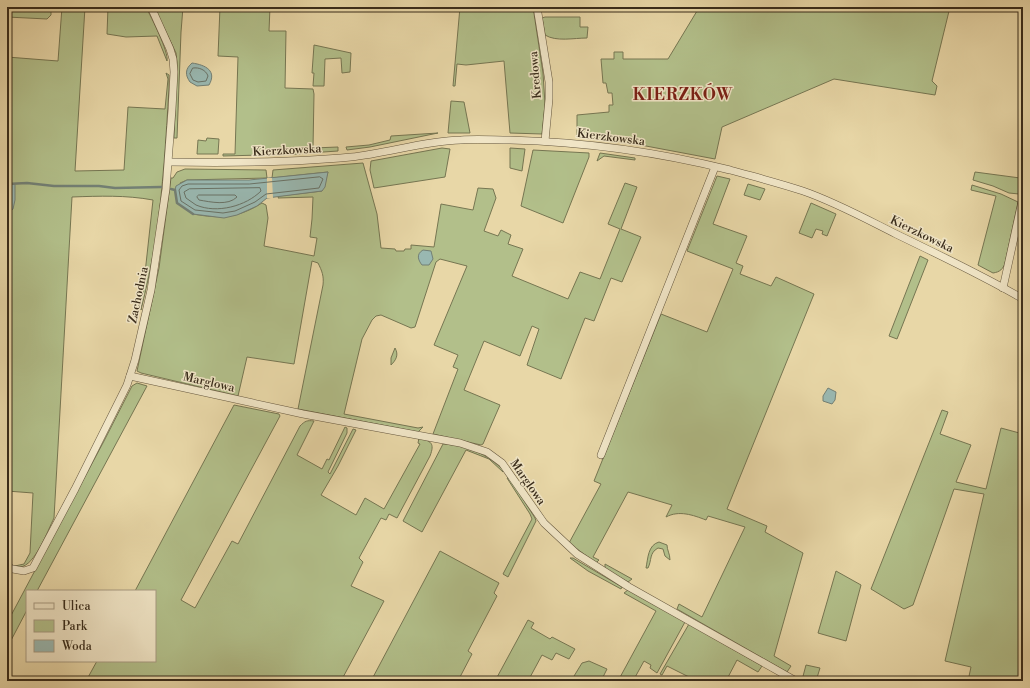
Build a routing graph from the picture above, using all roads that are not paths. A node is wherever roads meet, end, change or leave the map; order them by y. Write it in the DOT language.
graph roads {
  1 [pos="151,7"];
  2 [pos="537,7"];
  3 [pos="545,141"];
  4 [pos="168,162"];
  5 [pos="715,167"];
  6 [pos="1023,197"];
  7 [pos="1003,288"];
  8 [pos="1023,299"];
  9 [pos="130,376"];
  10 [pos="601,455"];
  11 [pos="7,568"];
  12 [pos="796,681"];
  1 -- 4 [label="street, Zachodnia"];
  2 -- 3 [label="street, Kredowa"];
  3 -- 4 [label="street, Kierzkowska"];
  3 -- 5 [label="street, Kierzkowska"];
  4 -- 9 [label="street, Zachodnia"];
  5 -- 7 [label="street, Kierzkowska"];
  5 -- 10 [label="street"];
  6 -- 7 [label="street"];
  7 -- 8 [label="street, Kierzkowska"];
  9 -- 11 [label="street, Zachodnia"];
  9 -- 12 [label="street, Marglowa"];
}
